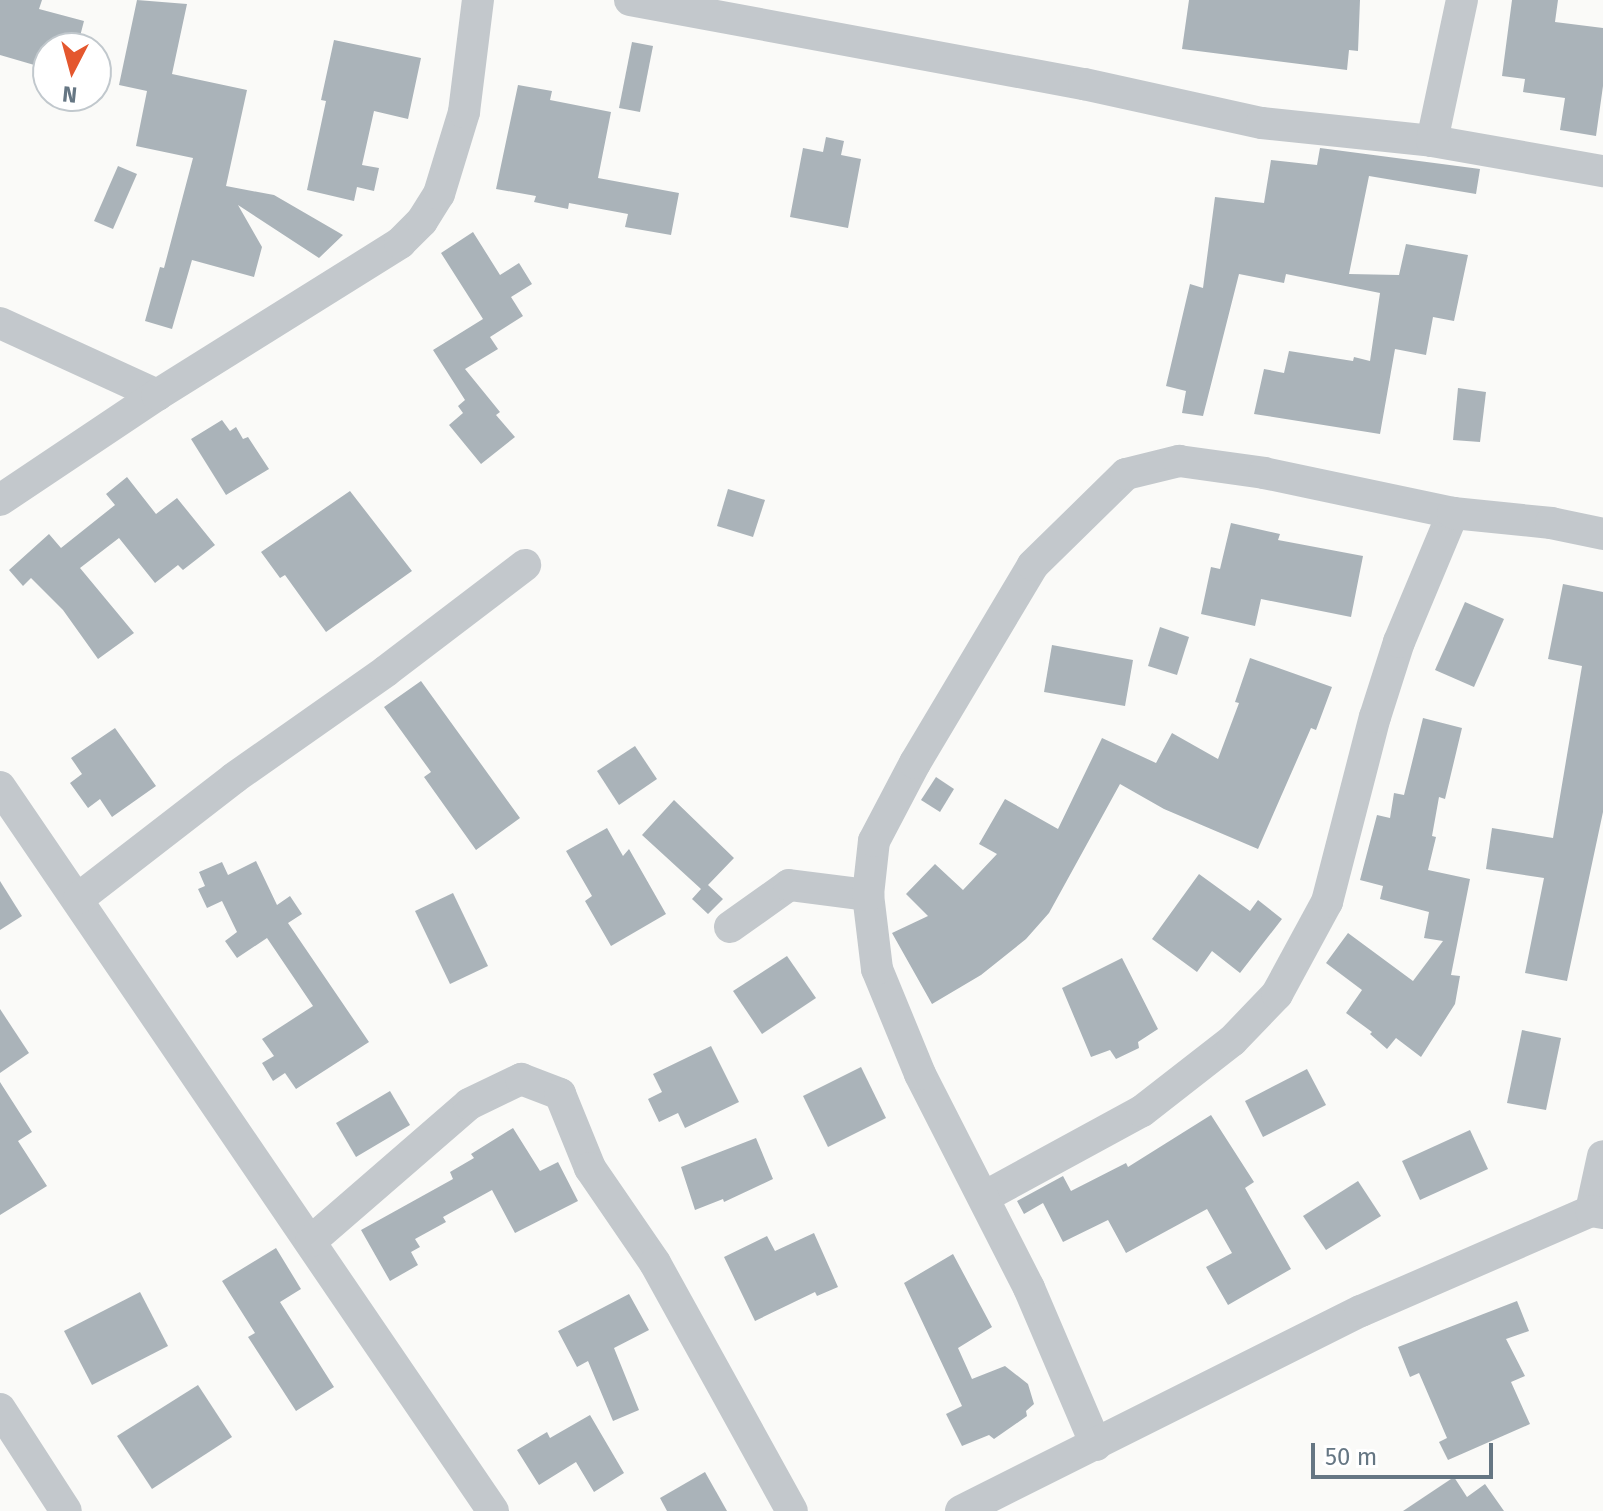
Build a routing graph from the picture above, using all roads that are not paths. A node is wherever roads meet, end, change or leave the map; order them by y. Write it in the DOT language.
graph roads {
  1 [pos="478,0"];
  2 [pos="630,0"];
  3 [pos="1462,0"];
  4 [pos="1432,141"];
  5 [pos="1603,171"];
  6 [pos="0,323"];
  7 [pos="157,395"];
  8 [pos="0,500"];
  9 [pos="1453,513"];
  10 [pos="1603,534"];
  11 [pos="525,565"];
  12 [pos="0,787"];
  13 [pos="868,895"];
  14 [pos="79,898"];
  15 [pos="730,927"];
  16 [pos="1603,1156"];
  17 [pos="984,1197"];
  18 [pos="1597,1212"];
  19 [pos="311,1241"];
  20 [pos="0,1409"];
  21 [pos="1096,1445"];
  22 [pos="66,1511"];
  23 [pos="493,1511"];
  24 [pos="792,1511"];
  25 [pos="961,1511"];
  1 -- 7 [label="street"];
  2 -- 4 [label="street"];
  3 -- 4 [label="street"];
  4 -- 5 [label="street"];
  6 -- 7 [label="street"];
  7 -- 8 [label="street"];
  9 -- 10 [label="street"];
  9 -- 13 [label="street"];
  9 -- 17 [label="street"];
  11 -- 14 [label="street"];
  12 -- 14 [label="street"];
  13 -- 15 [label="street"];
  13 -- 17 [label="street"];
  14 -- 19 [label="street"];
  16 -- 18 [label="street"];
  17 -- 21 [label="street"];
  18 -- 21 [label="street"];
  19 -- 23 [label="street"];
  19 -- 24 [label="street"];
  20 -- 22 [label="street"];
  21 -- 25 [label="street"];
}
